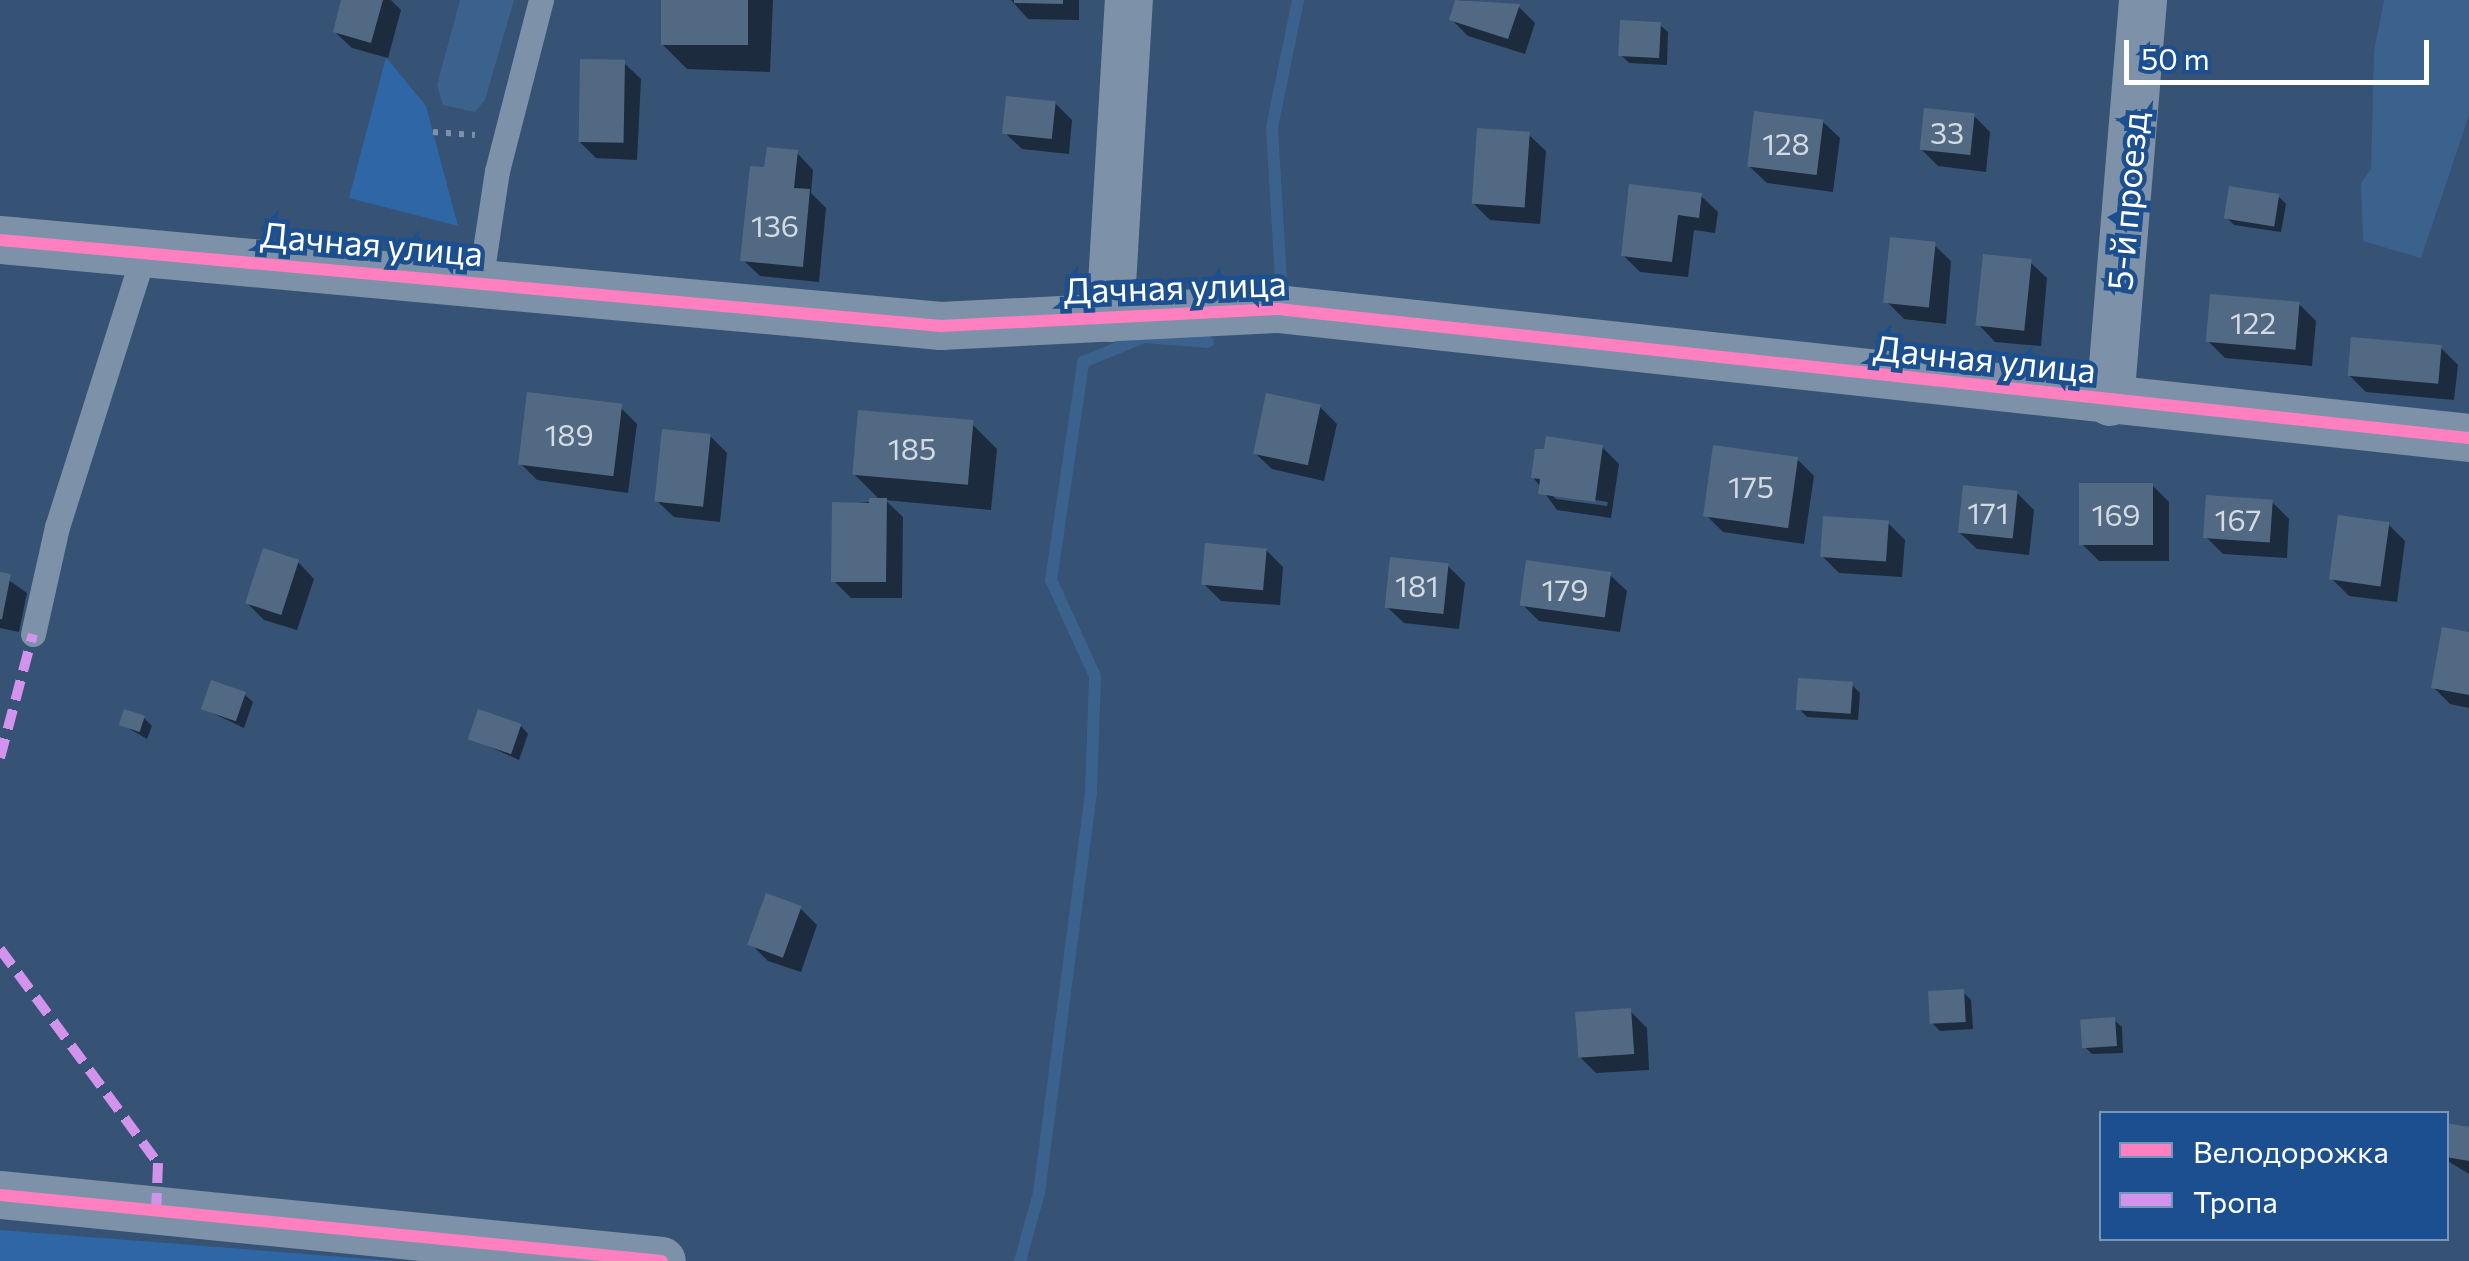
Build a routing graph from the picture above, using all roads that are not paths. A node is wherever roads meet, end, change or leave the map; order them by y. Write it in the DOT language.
graph roads {
  1 [pos="540,0"];
  2 [pos="1129,0"];
  3 [pos="2142,0"];
  4 [pos="0,240"];
  5 [pos="144,252"];
  6 [pos="480,283"];
  7 [pos="1110,318"];
  8 [pos="2110,402"];
  9 [pos="2469,438"];
  10 [pos="33,634"];
  11 [pos="0,1195"];
  12 [pos="406,1249"];
  13 [pos="662,1261"];
  1 -- 6 [label="lane"];
  2 -- 7 [label="street"];
  3 -- 8 [label="street, 5-й проезд"];
  4 -- 5 [label="street, Дачная улица"];
  5 -- 6 [label="street, Дачная улица"];
  5 -- 10 [label="lane"];
  6 -- 7 [label="street, Дачная улица"];
  7 -- 8 [label="street, Дачная улица"];
  8 -- 9 [label="street, Дачная улица"];
  11 -- 12 [label="street"];
  12 -- 13 [label="street"];
}
